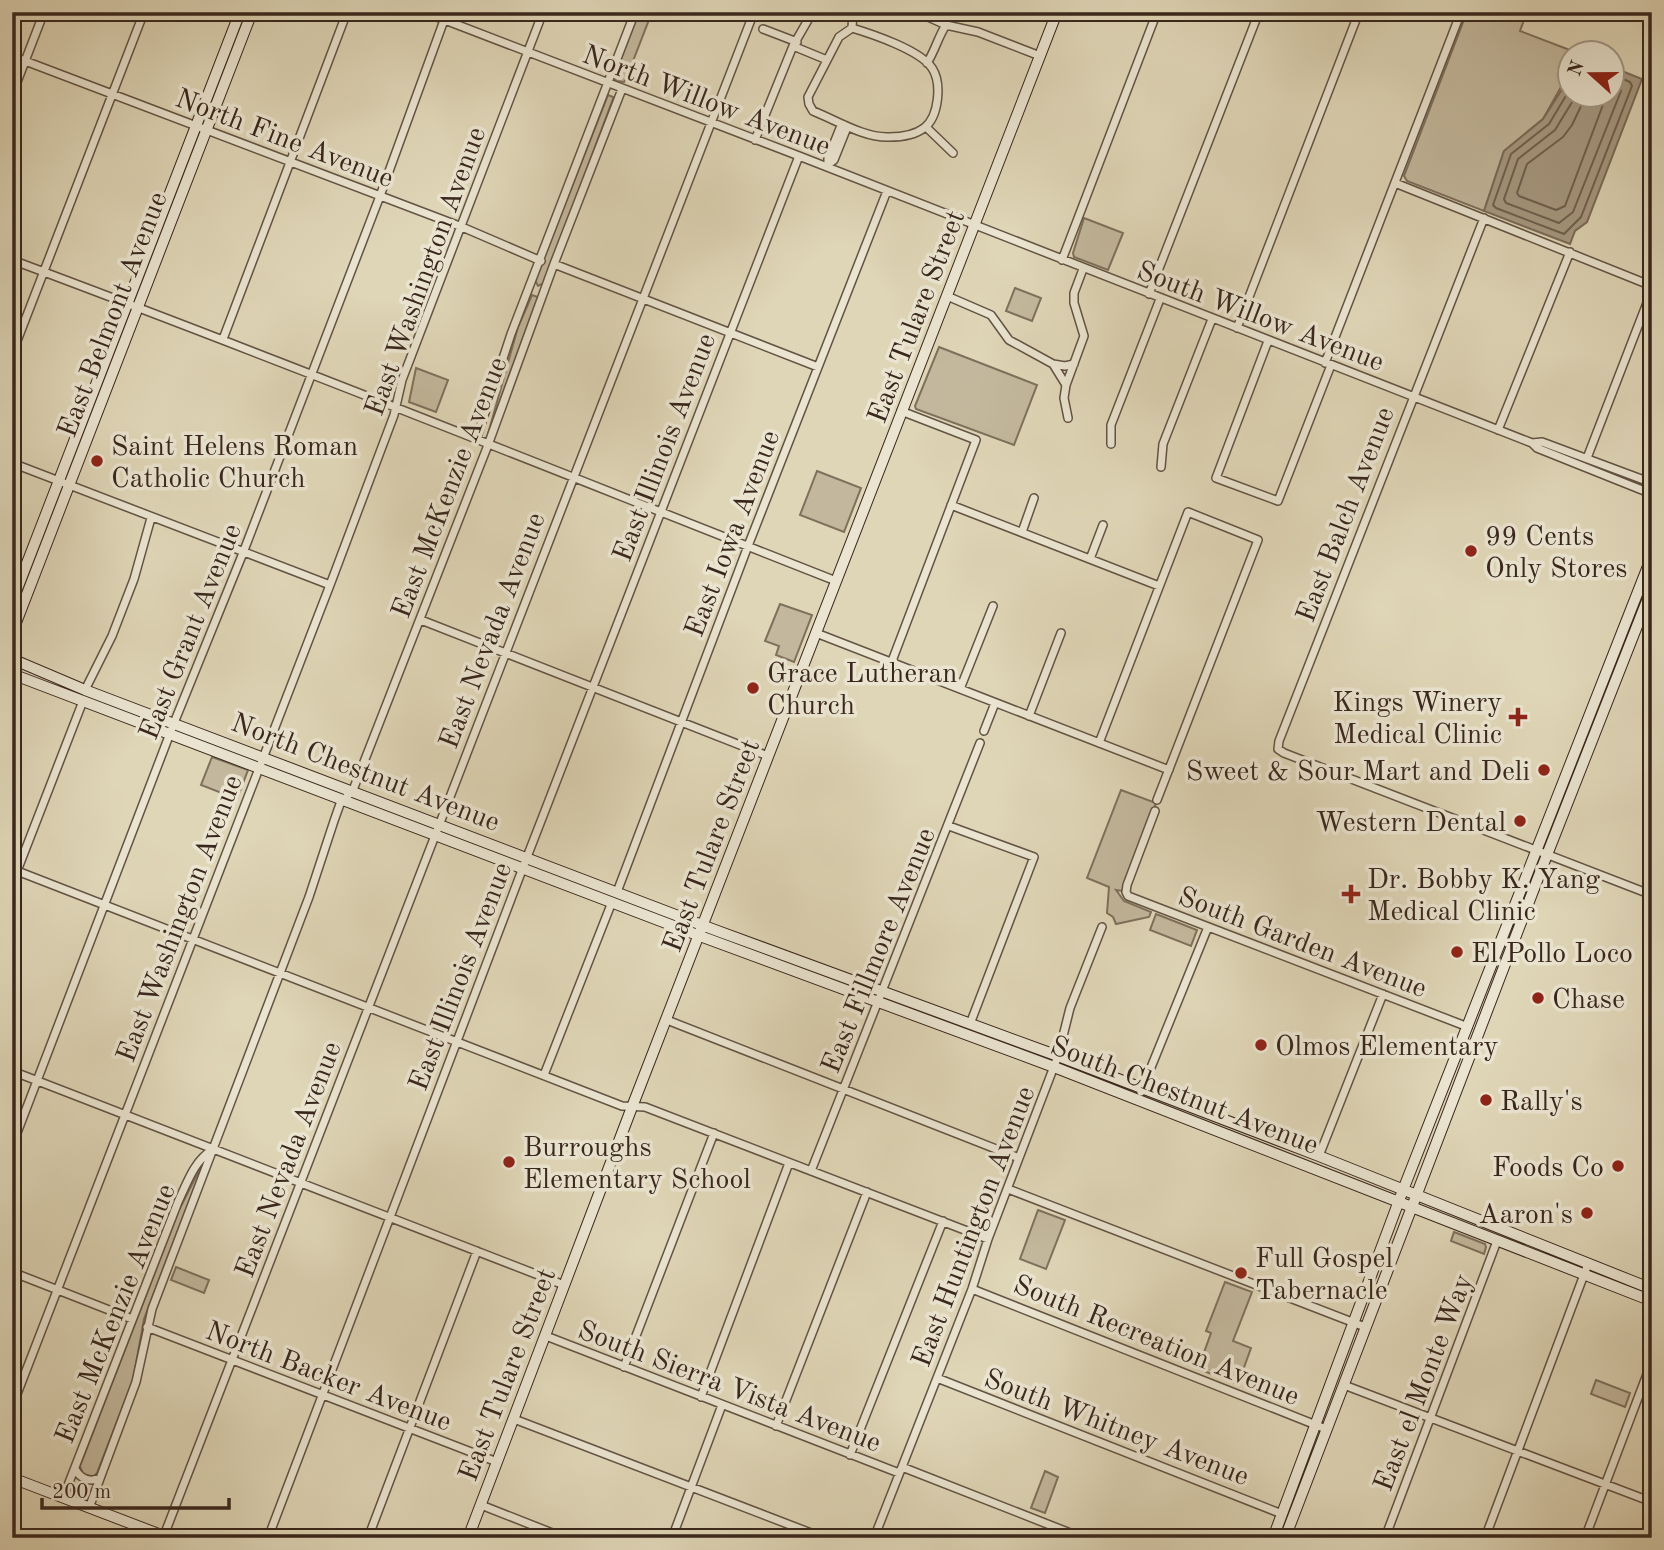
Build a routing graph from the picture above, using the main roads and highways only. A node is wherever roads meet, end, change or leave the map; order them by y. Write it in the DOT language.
graph roads {
  1 [pos="240,12"];
  2 [pos="252,12"];
  3 [pos="1057,12"];
  4 [pos="1652,556"];
  5 [pos="1652,588"];
  6 [pos="12,602"];
  7 [pos="12,633"];
  8 [pos="12,659"];
  9 [pos="12,674"];
  10 [pos="614,897"];
  11 [pos="704,925"];
  12 [pos="699,936"];
  13 [pos="880,996"];
  14 [pos="1231,1122"];
  15 [pos="1227,1134"];
  16 [pos="1403,1189"];
  17 [pos="1416,1195"];
  18 [pos="1398,1202"];
  19 [pos="1411,1207"];
  20 [pos="1497,1241"];
  21 [pos="1549,1248"];
  22 [pos="1652,1289"];
  23 [pos="1652,1301"];
  24 [pos="1321,1427"];
  25 [pos="12,1478"];
  26 [pos="165,1537"];
  27 [pos="468,1538"];
  28 [pos="1273,1538"];
  29 [pos="1285,1538"];
  1 -- 6 [label="main road, East Belmont Avenue"];
  2 -- 7 [label="main road, East Belmont Avenue"];
  3 -- 11 [label="main road, East Tulare Street"];
  4 -- 16 [label="main road"];
  5 -- 17 [label="main road"];
  8 -- 10 [label="main road, North Chestnut Avenue"];
  9 -- 10 [label="main road, North Chestnut Avenue"];
  10 -- 11 [label="main road, North Chestnut Avenue"];
  10 -- 12 [label="main road, North Chestnut Avenue"];
  11 -- 12 [label="main road, East Tulare Street"];
  11 -- 13 [label="main road, South Chestnut Avenue"];
  12 -- 13 [label="main road, South Chestnut Avenue"];
  12 -- 27 [label="main road, East Tulare Street"];
  13 -- 14 [label="main road, South Chestnut Avenue"];
  13 -- 15 [label="main road, South Chestnut Avenue"];
  14 -- 15 [label="main road"];
  14 -- 16 [label="main road, South Chestnut Avenue"];
  15 -- 18 [label="main road, South Chestnut Avenue"];
  16 -- 17 [label="main road, South Chestnut Avenue"];
  16 -- 18 [label="main road"];
  17 -- 19 [label="main road"];
  17 -- 21 [label="main road, South Chestnut Avenue"];
  18 -- 19 [label="main road, South Chestnut Avenue"];
  18 -- 24 [label="main road"];
  19 -- 20 [label="main road, South Chestnut Avenue"];
  19 -- 24 [label="main road"];
  20 -- 21 [label="main road"];
  20 -- 23 [label="main road, South Chestnut Avenue"];
  21 -- 22 [label="main road, South Chestnut Avenue"];
  24 -- 28 [label="main road"];
  24 -- 29 [label="main road"];
  25 -- 26 [label="main road"];
}
